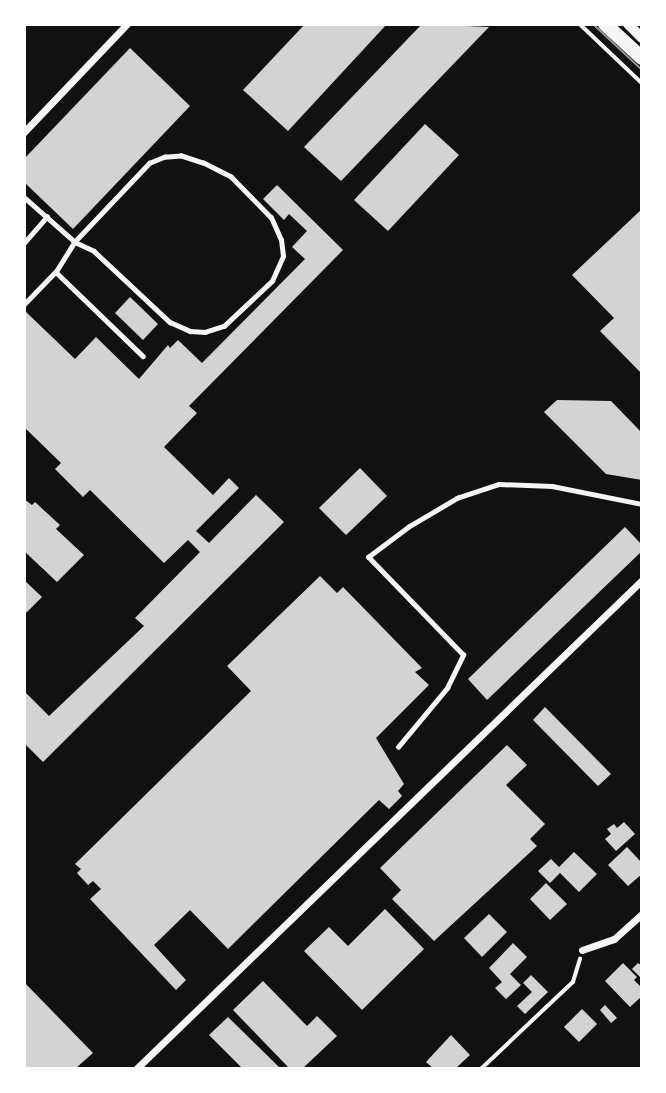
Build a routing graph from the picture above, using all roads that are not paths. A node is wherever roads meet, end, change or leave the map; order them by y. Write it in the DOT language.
graph roads {
  1 [pos="127,24"];
  2 [pos="606,24"];
  3 [pos="628,24"];
  4 [pos="642,38"];
  5 [pos="642,58"];
  6 [pos="24,132"];
  7 [pos="24,197"];
  8 [pos="47,217"];
  9 [pos="75,242"];
  10 [pos="24,243"];
  11 [pos="56,272"];
  12 [pos="25,304"];
  13 [pos="143,356"];
  14 [pos="642,504"];
  15 [pos="642,580"];
  16 [pos="398,747"];
  17 [pos="642,914"];
  18 [pos="582,950"];
  19 [pos="137,1069"];
  1 -- 6 [label="street"];
  2 -- 5 [label="highway"];
  3 -- 4 [label="street"];
  7 -- 8 [label="lane"];
  8 -- 9 [label="lane"];
  8 -- 10 [label="lane"];
  9 -- 9 [label="lane"];
  9 -- 11 [label="lane"];
  11 -- 12 [label="lane"];
  11 -- 13 [label="lane"];
  14 -- 16 [label="lane"];
  15 -- 19 [label="street"];
  17 -- 18 [label="street"];
}
